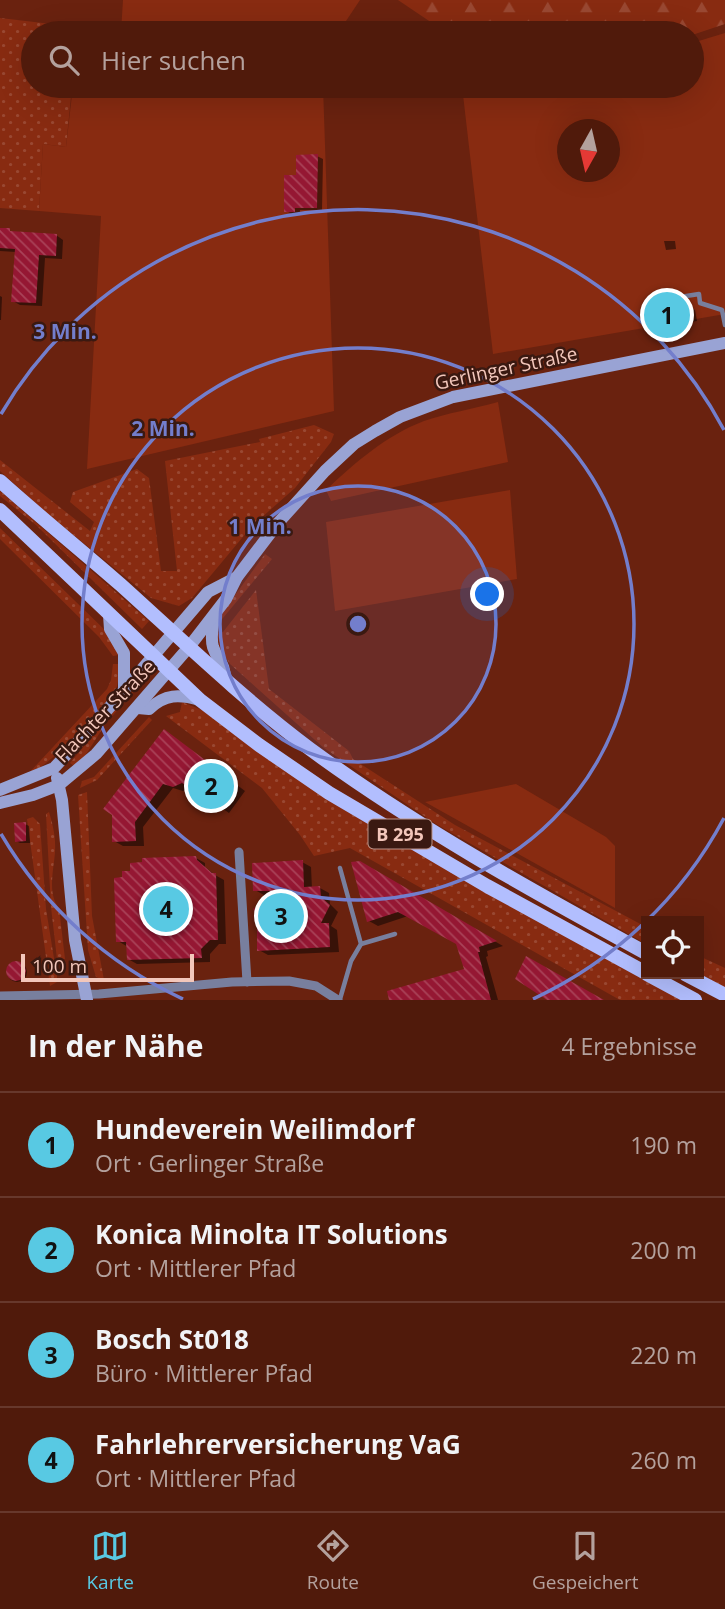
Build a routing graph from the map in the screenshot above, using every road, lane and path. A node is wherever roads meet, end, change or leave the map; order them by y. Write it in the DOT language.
graph roads {
  1 [pos="680,297"];
  2 [pos="725,325"];
  3 [pos="725,344"];
  4 [pos="0,481"];
  5 [pos="0,510"];
  6 [pos="237,577"];
  7 [pos="215,613"];
  8 [pos="109,615"];
  9 [pos="172,632"];
  10 [pos="189,647"];
  11 [pos="153,657"];
  12 [pos="169,672"];
  13 [pos="225,680"];
  14 [pos="124,690"];
  15 [pos="200,701"];
  16 [pos="138,708"];
  17 [pos="54,768"];
  18 [pos="59,785"];
  19 [pos="0,790"];
  20 [pos="0,803"];
  21 [pos="239,852"];
  22 [pos="340,868"];
  23 [pos="395,934"];
  24 [pos="361,944"];
  25 [pos="641,950"];
  26 [pos="641,970"];
  27 [pos="658,979"];
  28 [pos="695,979"];
  29 [pos="247,982"];
  30 [pos="725,995"];
  31 [pos="0,996"];
  32 [pos="86,997"];
  33 [pos="339,1000"];
  34 [pos="695,1000"];
  1 -- 2 [label="lane"];
  3 -- 6 [label="main road, Gerlinger Straße"];
  4 -- 9 [label="main road, B 295"];
  5 -- 8 [label="main road, B 295"];
  6 -- 7 [label="main road, Gerlinger Straße"];
  6 -- 9 [label="main road, Gerlinger Straße"];
  7 -- 10 [label="main road, Gerlinger Straße"];
  7 -- 13 [label="main road"];
  8 -- 11 [label="main road, B 295"];
  8 -- 14 [label="main road"];
  9 -- 10 [label="main road, B 295"];
  9 -- 11 [label="main road, Flachter Straße"];
  10 -- 12 [label="main road, Flachter Straße"];
  10 -- 13 [label="main road, B 295"];
  11 -- 12 [label="main road, B 295"];
  11 -- 14 [label="main road, Flachter Straße"];
  12 -- 15 [label="main road, B 295"];
  12 -- 16 [label="main road, Flachter Straße"];
  13 -- 25 [label="main road, B 295"];
  14 -- 17 [label="main road, Flachter Straße"];
  15 -- 16 [label="main road"];
  15 -- 26 [label="main road, B 295"];
  16 -- 18 [label="main road, Flachter Straße"];
  17 -- 18 [label="main road"];
  17 -- 19 [label="main road, Flachter Straße"];
  18 -- 20 [label="main road, Flachter Straße"];
  18 -- 32 [label="main road"];
  21 -- 29 [label="street"];
  22 -- 24 [label="lane"];
  23 -- 24 [label="lane"];
  24 -- 33 [label="lane"];
  27 -- 34 [label="main road, B 295"];
  28 -- 30 [label="main road"];
  29 -- 32 [label="street"];
  29 -- 33 [label="street"];
  31 -- 32 [label="street"];
}
